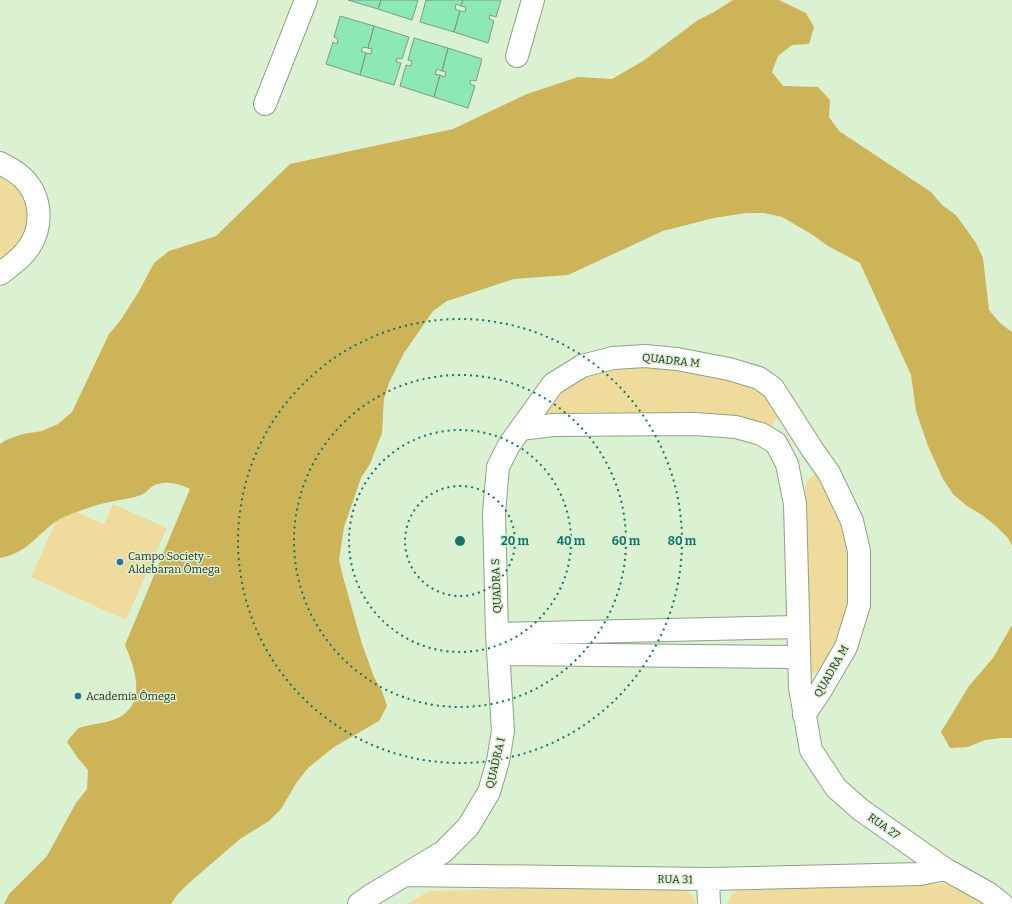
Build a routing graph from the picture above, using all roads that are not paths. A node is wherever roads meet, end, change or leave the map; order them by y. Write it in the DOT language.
graph roads {
  1 [pos="306,0"];
  2 [pos="533,0"];
  3 [pos="516,56"];
  4 [pos="265,104"];
  5 [pos="3,165"];
  6 [pos="0,274"];
  7 [pos="521,429"];
  8 [pos="812,449"];
  9 [pos="787,464"];
  10 [pos="797,627"];
  11 [pos="498,644"];
  12 [pos="798,658"];
  13 [pos="804,715"];
  14 [pos="945,869"];
  15 [pos="405,875"];
  16 [pos="708,880"];
  17 [pos="359,904"];
  18 [pos="709,904"];
  19 [pos="1002,904"];
  1 -- 4 [label="street"];
  2 -- 3 [label="street"];
  5 -- 6 [label="street"];
  7 -- 8 [label="street, QUADRA M"];
  7 -- 9 [label="street, QUADRA M"];
  7 -- 11 [label="street, QUADRA S"];
  8 -- 9 [label="street"];
  8 -- 13 [label="street, QUADRA M"];
  9 -- 10 [label="street, QUADRA M"];
  10 -- 11 [label="street"];
  10 -- 12 [label="street, QUADRA M"];
  11 -- 12 [label="street"];
  11 -- 15 [label="street, QUADRA I"];
  12 -- 13 [label="street, QUADRA M"];
  13 -- 14 [label="street, RUA 27"];
  14 -- 16 [label="street, RUA 31"];
  14 -- 19 [label="street, RUA 27"];
  15 -- 16 [label="street, RUA 31"];
  15 -- 17 [label="street, QUADRA I"];
  16 -- 18 [label="street"];
}
